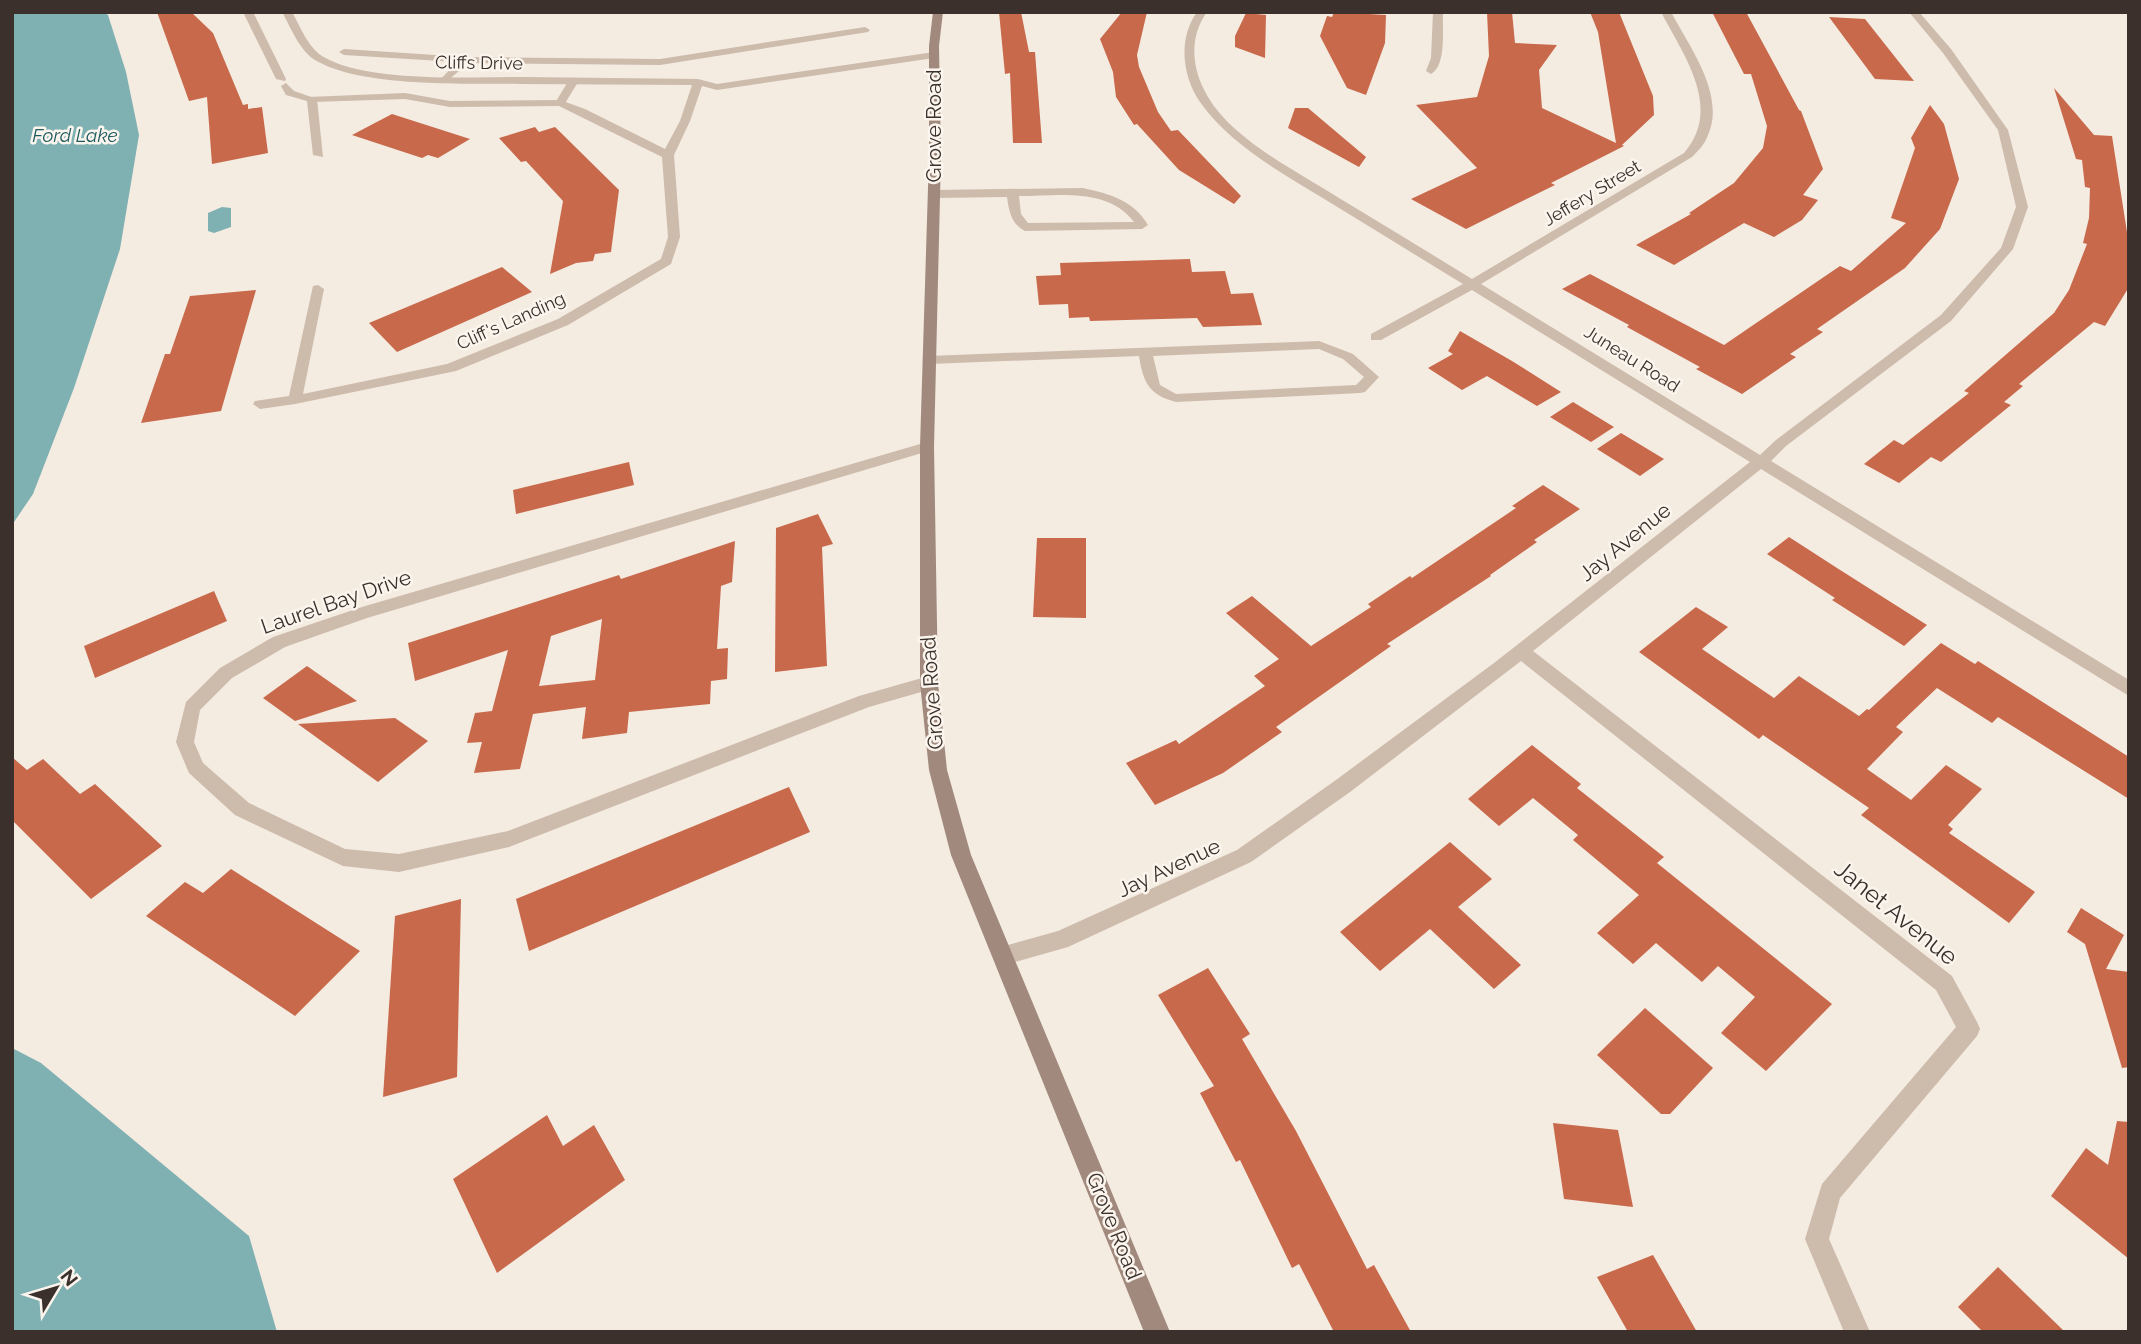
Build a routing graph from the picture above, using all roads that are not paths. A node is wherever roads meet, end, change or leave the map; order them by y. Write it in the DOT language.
graph roads {
  1 [pos="248,12"];
  2 [pos="287,12"];
  3 [pos="938,12"];
  4 [pos="1202,12"];
  5 [pos="1438,12"];
  6 [pos="1666,12"];
  7 [pos="1914,12"];
  8 [pos="865,30"];
  9 [pos="934,51"];
  10 [pos="344,52"];
  11 [pos="465,60"];
  12 [pos="660,62"];
  13 [pos="746,71"];
  14 [pos="1431,71"];
  15 [pos="719,74"];
  16 [pos="444,80"];
  17 [pos="573,82"];
  18 [pos="698,82"];
  19 [pos="652,83"];
  20 [pos="312,99"];
  21 [pos="560,103"];
  22 [pos="319,155"];
  23 [pos="668,155"];
  24 [pos="1013,193"];
  25 [pos="934,194"];
  26 [pos="1473,284"];
  27 [pos="318,289"];
  28 [pos="1376,337"];
  29 [pos="1145,351"];
  30 [pos="929,360"];
  31 [pos="295,400"];
  32 [pos="260,404"];
  33 [pos="927,447"];
  34 [pos="1761,462"];
  35 [pos="1521,651"];
  36 [pos="929,683"];
  37 [pos="2129,689"];
  38 [pos="1004,955"];
  39 [pos="1157,1332"];
  40 [pos="1857,1332"];
  1 -- 20 [label="street"];
  2 -- 16 [label="street, Cliffs Drive"];
  3 -- 9 [label="main road, Grove Road"];
  4 -- 26 [label="street, Juneau Road"];
  5 -- 14 [label="street"];
  6 -- 26 [label="street, Jeffery Street"];
  7 -- 34 [label="street, Jay Avenue"];
  8 -- 12 [label="street"];
  9 -- 13 [label="street"];
  9 -- 18 [label="street, Cliffs Drive"];
  9 -- 25 [label="main road, Grove Road"];
  10 -- 11 [label="street"];
  11 -- 12 [label="street"];
  11 -- 16 [label="street"];
  12 -- 19 [label="street"];
  15 -- 18 [label="street, Cliffs Drive"];
  16 -- 17 [label="street, Cliffs Drive"];
  17 -- 19 [label="street, Cliffs Drive"];
  17 -- 21 [label="street"];
  18 -- 19 [label="street, Cliffs Drive"];
  18 -- 23 [label="street"];
  20 -- 21 [label="street"];
  20 -- 22 [label="street"];
  21 -- 23 [label="street"];
  23 -- 31 [label="street, Cliff's Landing"];
  24 -- 24 [label="street"];
  24 -- 25 [label="street"];
  25 -- 30 [label="main road, Grove Road"];
  26 -- 28 [label="street, Jeffery Street"];
  26 -- 34 [label="street, Juneau Road"];
  27 -- 31 [label="street"];
  29 -- 29 [label="street"];
  29 -- 30 [label="street"];
  30 -- 33 [label="main road, Grove Road"];
  31 -- 32 [label="street, Cliff's Landing"];
  33 -- 36 [label="main road, Grove Road"];
  33 -- 36 [label="street, Laurel Bay Drive"];
  34 -- 35 [label="street, Jay Avenue"];
  34 -- 37 [label="street, Juneau Road"];
  35 -- 38 [label="street, Jay Avenue"];
  35 -- 40 [label="street, Janet Avenue"];
  36 -- 38 [label="main road, Grove Road"];
  38 -- 39 [label="main road, Grove Road"];
}
